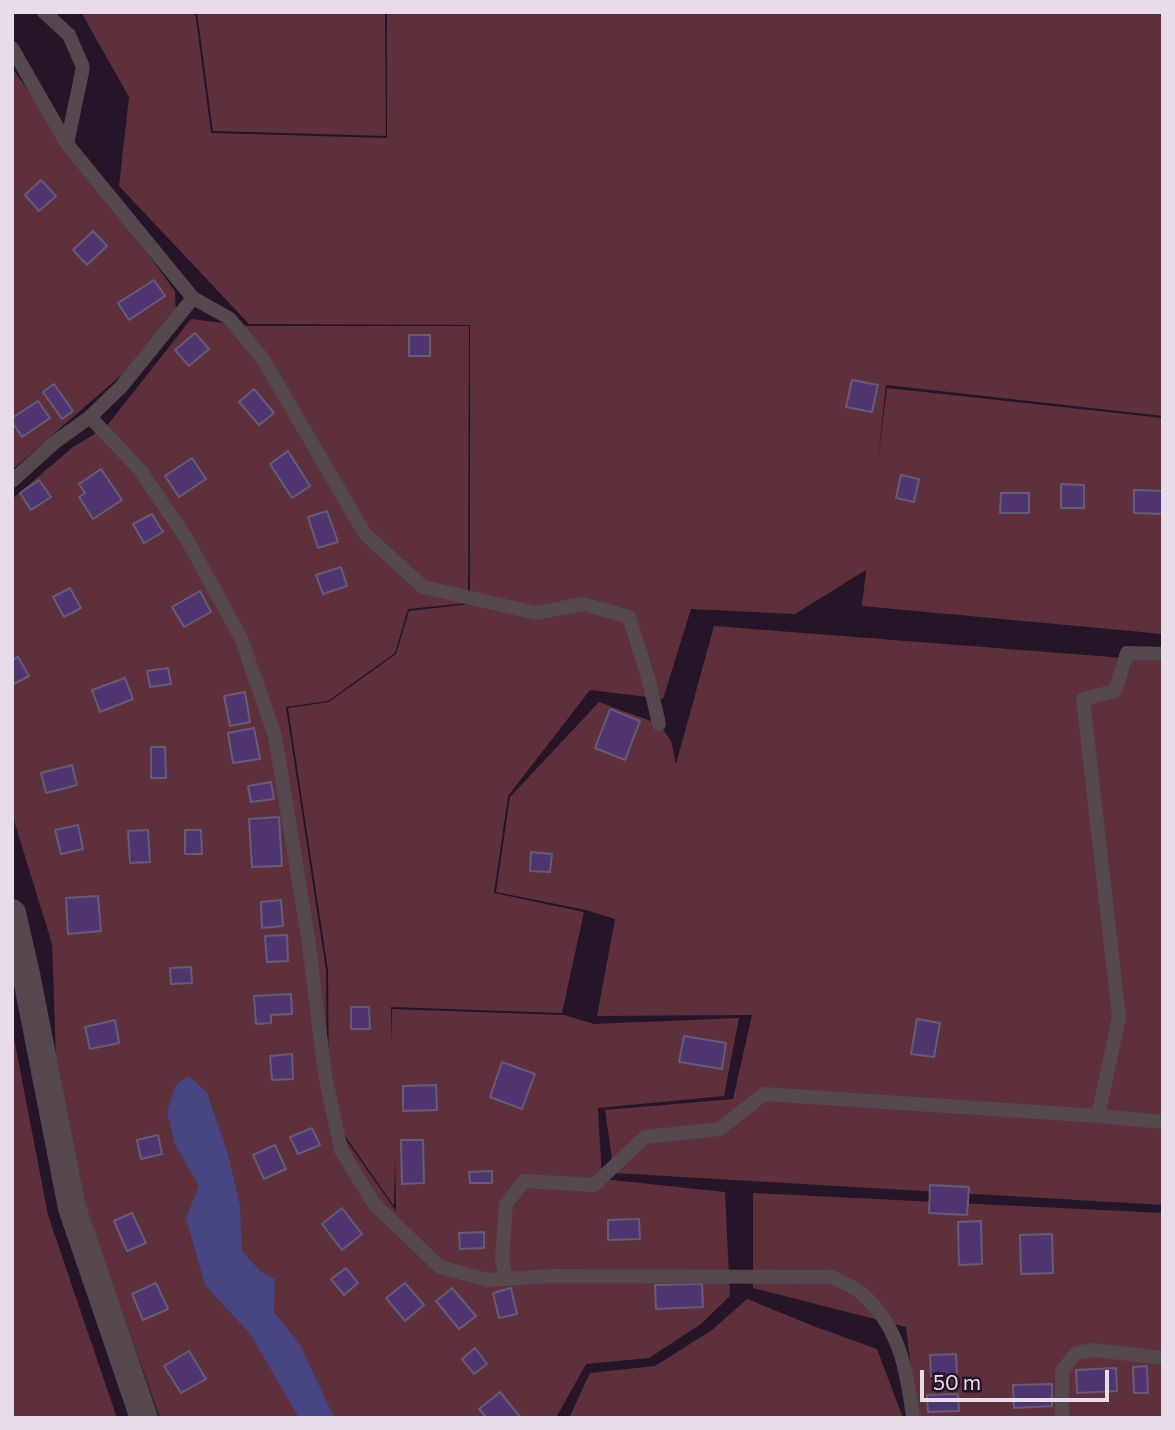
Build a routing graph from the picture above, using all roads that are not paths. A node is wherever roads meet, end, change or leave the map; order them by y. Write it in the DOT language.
graph roads {
  1 [pos="44,12"];
  2 [pos="12,48"];
  3 [pos="67,144"];
  4 [pos="193,298"];
  5 [pos="90,417"];
  6 [pos="12,481"];
  7 [pos="1163,654"];
  8 [pos="659,724"];
  9 [pos="12,913"];
  10 [pos="1098,1116"];
  11 [pos="1163,1122"];
  12 [pos="506,1279"];
  13 [pos="1163,1358"];
  14 [pos="144,1418"];
  15 [pos="914,1418"];
  16 [pos="1062,1418"];
  1 -- 3 [label="lane"];
  2 -- 3 [label="lane"];
  3 -- 4 [label="lane"];
  4 -- 5 [label="lane"];
  4 -- 8 [label="lane"];
  5 -- 6 [label="lane"];
  5 -- 12 [label="lane"];
  7 -- 10 [label="lane"];
  9 -- 14 [label="street"];
  10 -- 11 [label="lane"];
  10 -- 12 [label="lane"];
  12 -- 15 [label="lane"];
  13 -- 16 [label="lane"];
}
